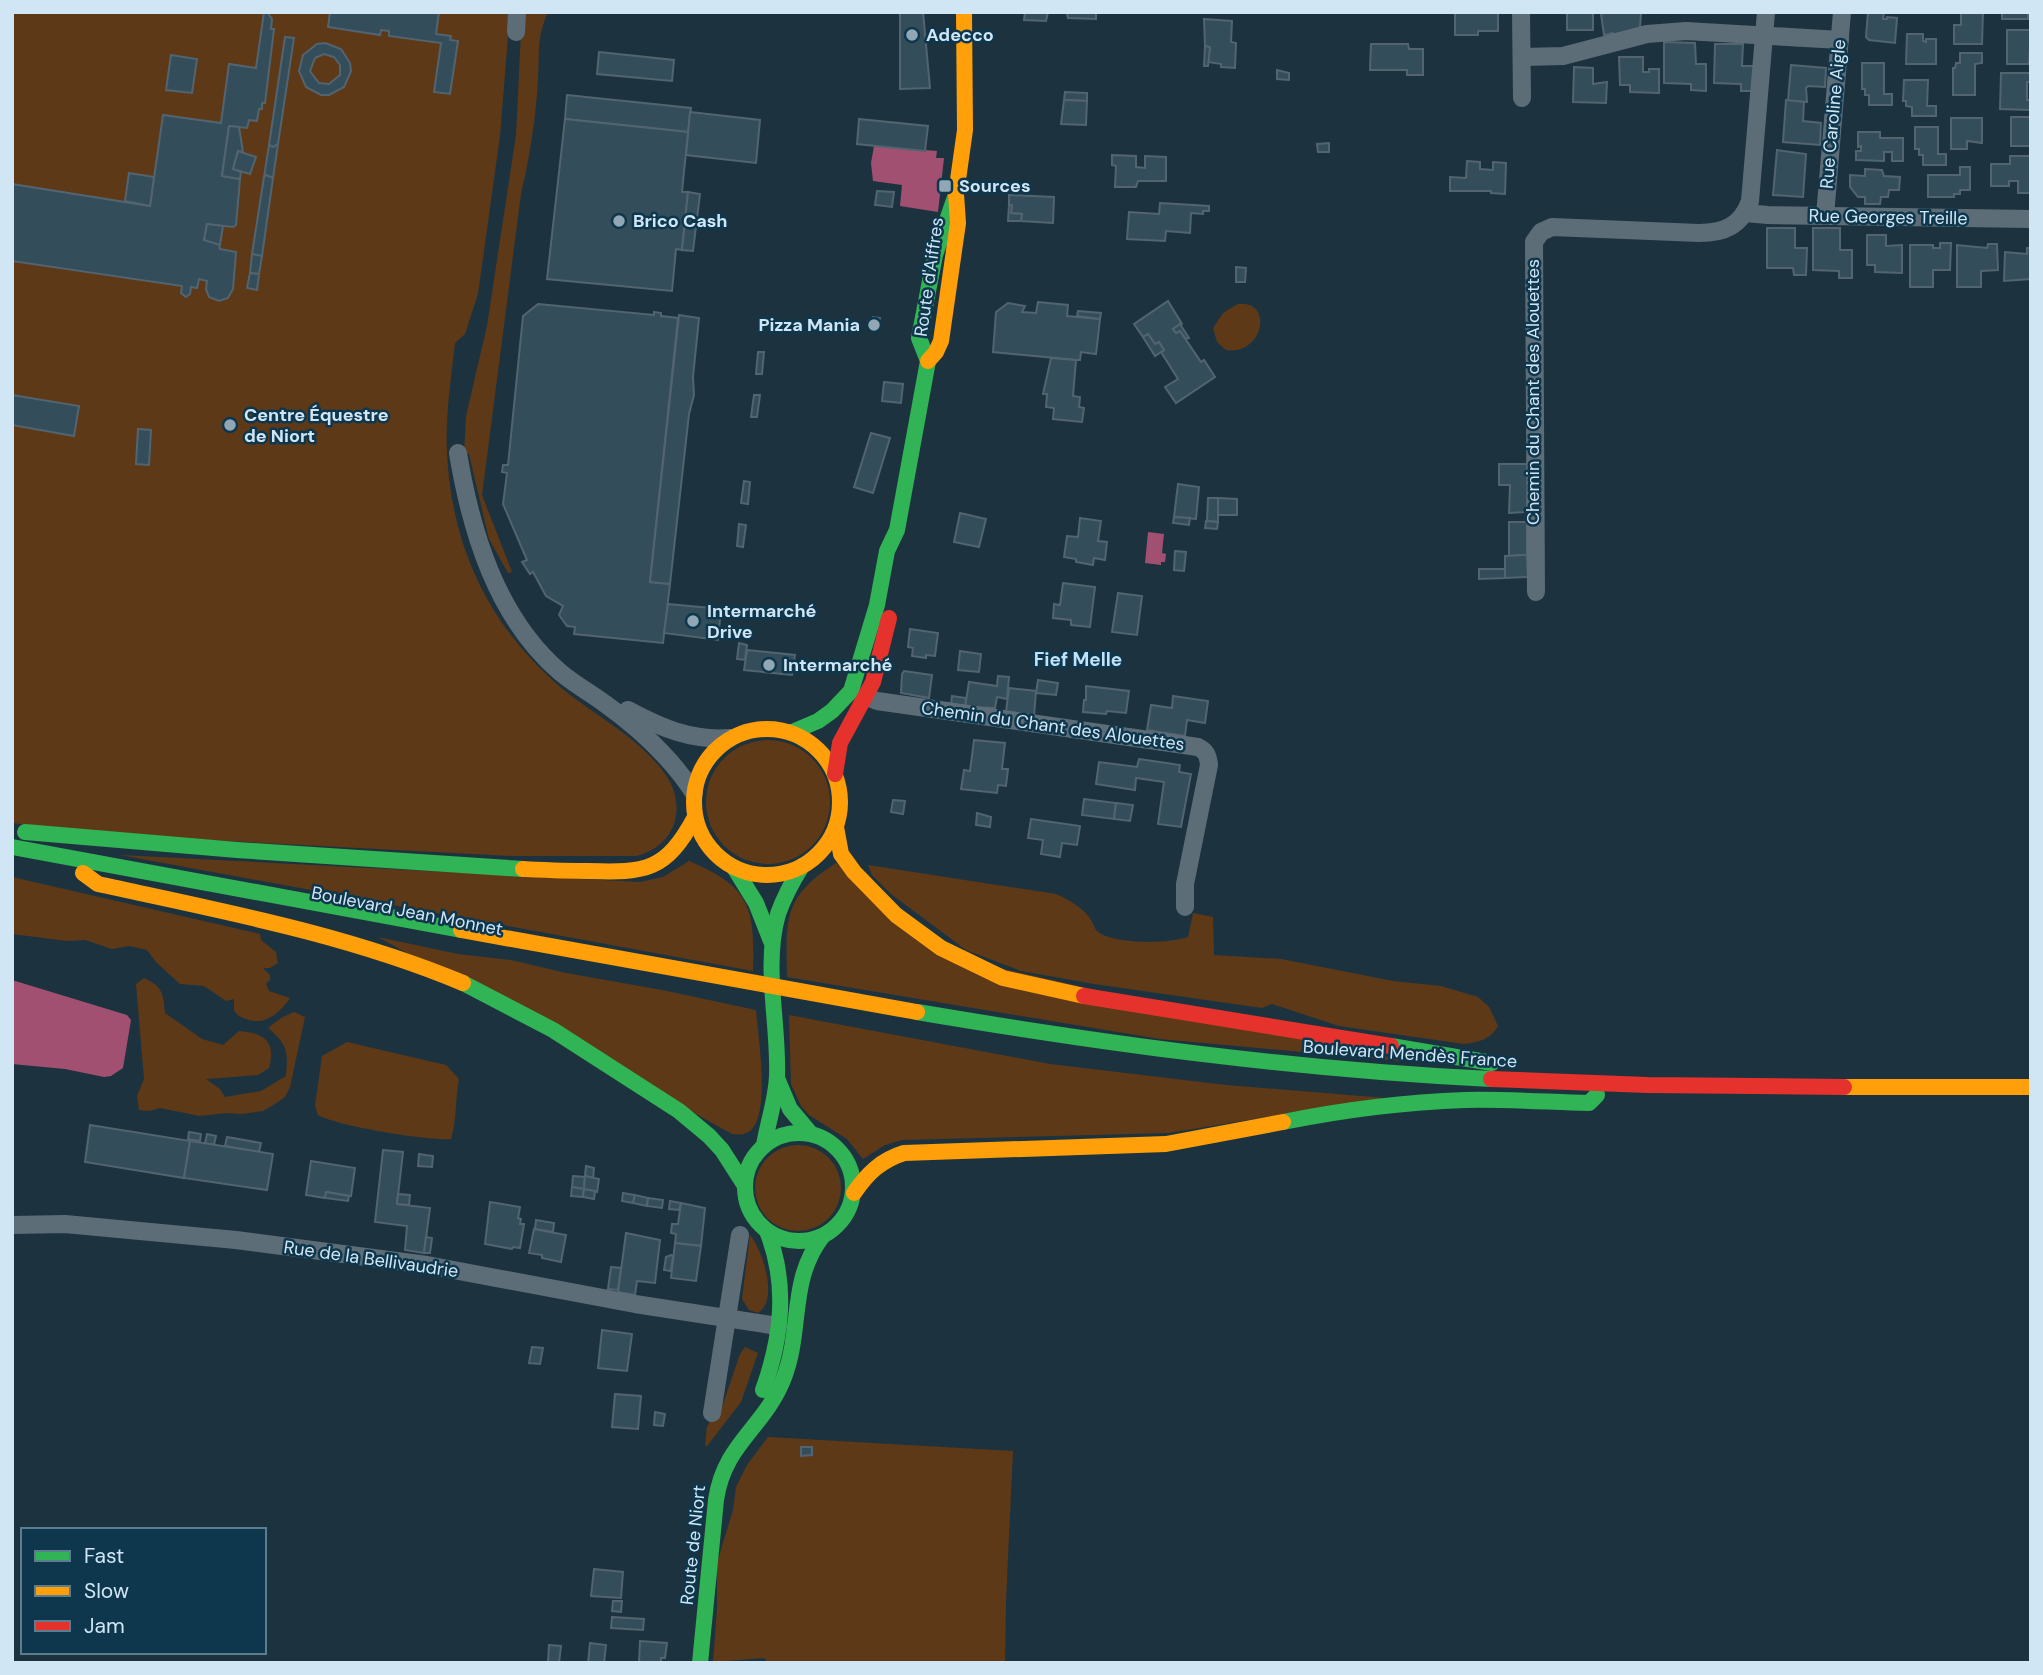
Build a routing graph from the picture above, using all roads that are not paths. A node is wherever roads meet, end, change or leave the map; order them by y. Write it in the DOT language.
graph roads {
  1 [pos="517,12"];
  2 [pos="964,12"];
  3 [pos="980,12"];
  4 [pos="1521,12"];
  5 [pos="1766,12"];
  6 [pos="1842,12"];
  7 [pos="516,32"];
  8 [pos="1764,35"];
  9 [pos="1839,40"];
  10 [pos="1522,57"];
  11 [pos="1522,98"];
  12 [pos="966,105"];
  13 [pos="1745,213"];
  14 [pos="1825,216"];
  15 [pos="2031,219"];
  16 [pos="458,453"];
  17 [pos="897,530"];
  18 [pos="1535,592"];
  19 [pos="867,696"];
  20 [pos="603,702"];
  21 [pos="792,732"];
  22 [pos="730,738"];
  23 [pos="835,774"];
  24 [pos="694,793"];
  25 [pos="695,817"];
  26 [pos="836,827"];
  27 [pos="12,831"];
  28 [pos="12,847"];
  29 [pos="12,860"];
  30 [pos="802,866"];
  31 [pos="735,869"];
  32 [pos="83,873"];
  33 [pos="1185,907"];
  34 [pos="771,942"];
  35 [pos="793,996"];
  36 [pos="777,1078"];
  37 [pos="1663,1086"];
  38 [pos="2031,1087"];
  39 [pos="1597,1095"];
  40 [pos="2031,1098"];
  41 [pos="811,1134"];
  42 [pos="764,1145"];
  43 [pos="745,1186"];
  44 [pos="854,1193"];
  45 [pos="12,1225"];
  46 [pos="767,1231"];
  47 [pos="740,1234"];
  48 [pos="821,1237"];
  49 [pos="727,1318"];
  50 [pos="787,1327"];
  51 [pos="712,1413"];
  52 [pos="690,1663"];
  53 [pos="700,1663"];
  1 -- 7 [label="street"];
  2 -- 12 [label="main road, Route d'Aiffres"];
  3 -- 12 [label="main road, Route d'Aiffres"];
  4 -- 10 [label="street"];
  5 -- 8 [label="street"];
  6 -- 9 [label="street, Rue Caroline Aigle"];
  8 -- 9 [label="street"];
  8 -- 10 [label="street"];
  8 -- 13 [label="street"];
  9 -- 14 [label="street, Rue Caroline Aigle"];
  10 -- 11 [label="street"];
  12 -- 17 [label="main road, Route d'Aiffres"];
  13 -- 14 [label="street, Rue Georges Treille"];
  13 -- 18 [label="street, Chemin du Chant des Alouettes"];
  14 -- 15 [label="street, Rue Georges Treille"];
  16 -- 20 [label="street"];
  17 -- 19 [label="main road, Route d'Aiffres"];
  17 -- 21 [label="main road, Route d'Aiffres"];
  19 -- 23 [label="main road, Route d'Aiffres"];
  19 -- 33 [label="street, Chemin du Chant des Alouettes"];
  20 -- 22 [label="street"];
  20 -- 24 [label="street"];
  21 -- 22 [label="main road"];
  21 -- 23 [label="main road"];
  22 -- 24 [label="main road"];
  23 -- 26 [label="main road"];
  24 -- 25 [label="main road"];
  25 -- 27 [label="main road"];
  25 -- 31 [label="main road"];
  26 -- 30 [label="main road"];
  26 -- 37 [label="main road"];
  28 -- 35 [label="main road, Boulevard Jean Monnet"];
  29 -- 32 [label="main road, Boulevard Jean Monnet"];
  30 -- 31 [label="main road"];
  30 -- 34 [label="main road"];
  31 -- 34 [label="main road"];
  32 -- 35 [label="main road, Boulevard Jean Monnet"];
  32 -- 43 [label="main road"];
  34 -- 36 [label="main road"];
  35 -- 37 [label="main road, Boulevard Mendès France"];
  35 -- 39 [label="main road, Boulevard Mendès France"];
  36 -- 41 [label="main road"];
  36 -- 42 [label="main road"];
  37 -- 38 [label="main road, Boulevard Mendès France"];
  39 -- 40 [label="main road, Boulevard Mendès France"];
  39 -- 44 [label="main road"];
  41 -- 42 [label="main road"];
  41 -- 44 [label="main road"];
  42 -- 43 [label="main road"];
  43 -- 46 [label="main road"];
  44 -- 48 [label="main road"];
  45 -- 49 [label="street, Rue de la Bellivaudrie"];
  46 -- 48 [label="main road"];
  46 -- 50 [label="main road"];
  47 -- 49 [label="street"];
  48 -- 50 [label="main road"];
  49 -- 50 [label="street, Rue de la Bellivaudrie"];
  49 -- 51 [label="street"];
  50 -- 52 [label="main road, Route de Niort"];
  50 -- 53 [label="main road, Route de Niort"];
}
